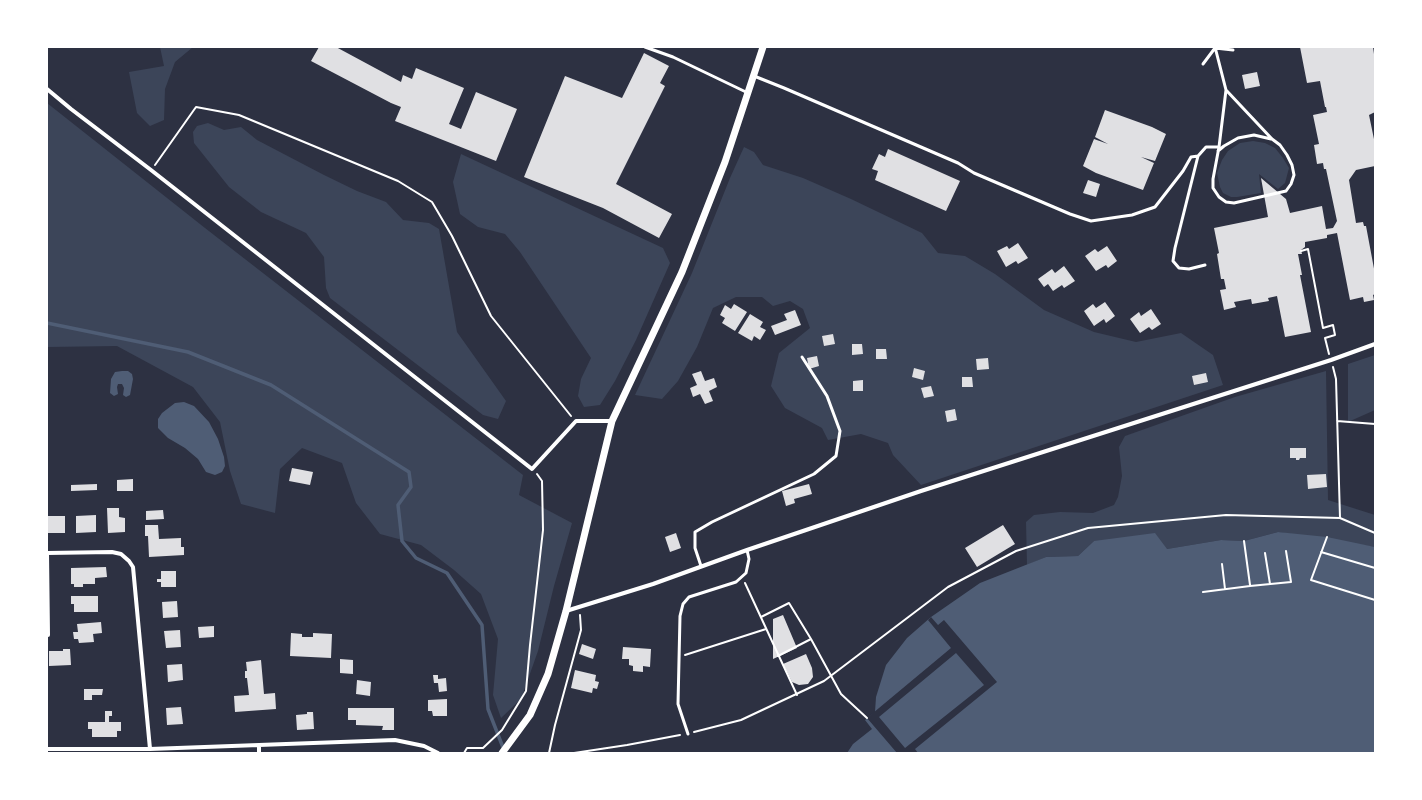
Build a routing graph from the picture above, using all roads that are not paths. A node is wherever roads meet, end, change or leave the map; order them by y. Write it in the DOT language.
graph roads {
  1 [pos="645,47"];
  2 [pos="763,47"];
  3 [pos="1215,48"];
  4 [pos="1233,50"];
  5 [pos="1203,64"];
  6 [pos="754,76"];
  7 [pos="47,89"];
  8 [pos="1226,90"];
  9 [pos="748,93"];
  10 [pos="1272,139"];
  11 [pos="1218,149"];
  12 [pos="1198,156"];
  13 [pos="1205,265"];
  14 [pos="1375,344"];
  15 [pos="802,357"];
  16 [pos="612,421"];
  17 [pos="747,550"];
  18 [pos="47,553"];
  19 [pos="701,566"];
  20 [pos="566,611"];
  21 [pos="48,635"];
  22 [pos="688,734"];
  23 [pos="259,746"];
  24 [pos="47,749"];
  25 [pos="150,750"];
  26 [pos="259,753"];
  27 [pos="438,753"];
  28 [pos="502,753"];
  1 -- 9 [label="lane"];
  2 -- 6 [label="street"];
  3 -- 4 [label="lane"];
  3 -- 5 [label="lane"];
  3 -- 8 [label="lane"];
  6 -- 9 [label="street"];
  6 -- 12 [label="lane"];
  7 -- 16 [label="street"];
  8 -- 10 [label="lane"];
  8 -- 11 [label="lane"];
  9 -- 16 [label="street"];
  10 -- 11 [label="lane"];
  10 -- 11 [label="lane"];
  11 -- 12 [label="lane"];
  12 -- 13 [label="lane"];
  14 -- 17 [label="street"];
  15 -- 19 [label="lane"];
  16 -- 20 [label="street"];
  17 -- 19 [label="street"];
  17 -- 22 [label="lane"];
  18 -- 21 [label="street"];
  18 -- 25 [label="street"];
  19 -- 20 [label="street"];
  20 -- 28 [label="street"];
  23 -- 25 [label="street"];
  23 -- 26 [label="street"];
  23 -- 27 [label="street"];
  24 -- 25 [label="street"];
}
